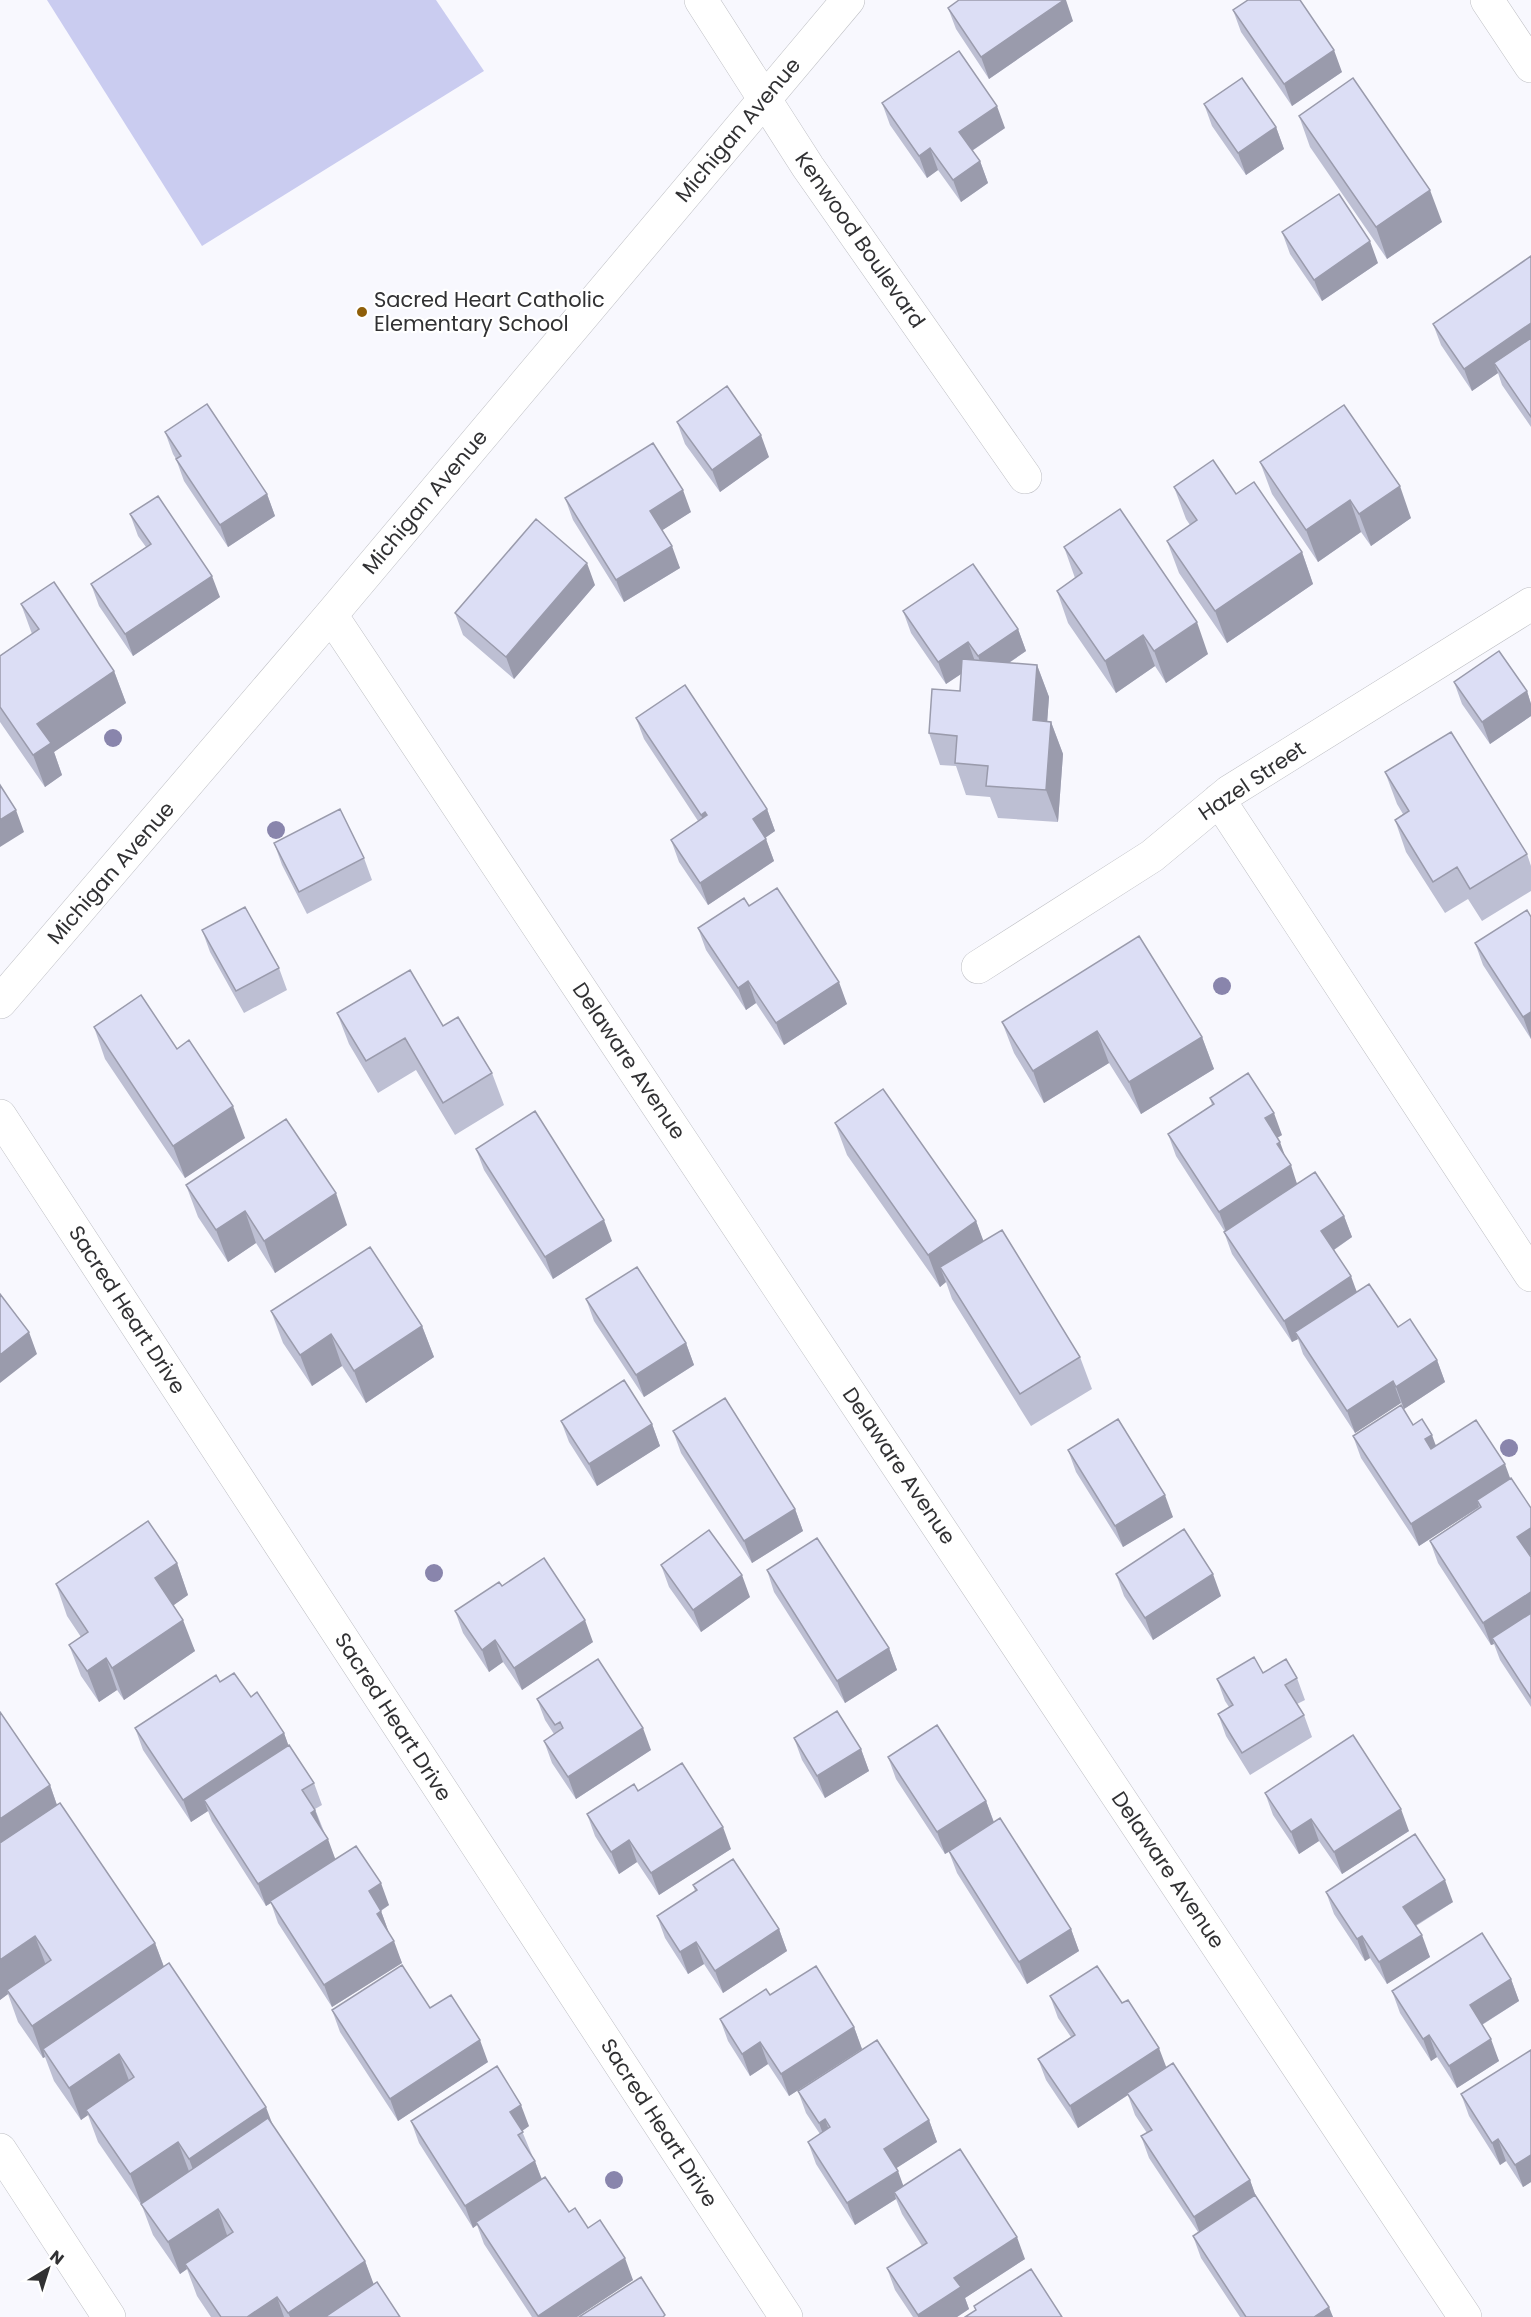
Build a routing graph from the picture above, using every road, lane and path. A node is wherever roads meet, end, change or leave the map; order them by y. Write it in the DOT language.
graph roads {
  1 [pos="701,0"];
  2 [pos="848,0"];
  3 [pos="1487,0"];
  4 [pos="1531,66"];
  5 [pos="765,98"];
  6 [pos="1025,477"];
  7 [pos="1531,604"];
  8 [pos="331,615"];
  9 [pos="1220,800"];
  10 [pos="978,967"];
  11 [pos="0,1002"];
  12 [pos="0,1116"];
  13 [pos="1531,1275"];
  14 [pos="0,2150"];
  15 [pos="109,2317"];
  16 [pos="786,2317"];
  17 [pos="1465,2317"];
  1 -- 5 [label="street, Kenwood Boulevard"];
  2 -- 5 [label="street, Michigan Avenue"];
  3 -- 4 [label="street"];
  5 -- 6 [label="street, Kenwood Boulevard"];
  5 -- 8 [label="street, Michigan Avenue"];
  7 -- 9 [label="street, Hazel Street"];
  8 -- 11 [label="street, Michigan Avenue"];
  8 -- 17 [label="street, Delaware Avenue"];
  9 -- 10 [label="street, Hazel Street"];
  9 -- 13 [label="street"];
  12 -- 16 [label="street, Sacred Heart Drive"];
  14 -- 15 [label="street"];
}
